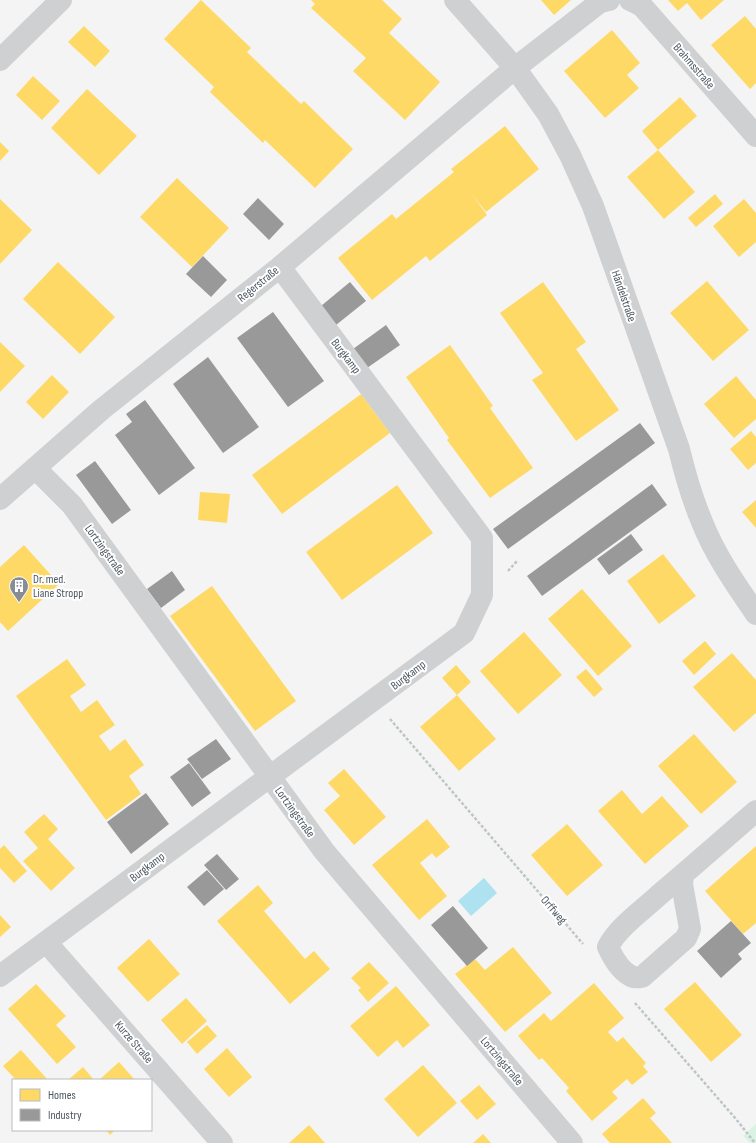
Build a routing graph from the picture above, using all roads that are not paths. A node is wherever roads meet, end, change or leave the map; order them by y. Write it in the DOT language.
graph roads {
  1 [pos="61,0"];
  2 [pos="455,0"];
  3 [pos="609,0"];
  4 [pos="630,0"];
  5 [pos="0,60"];
  6 [pos="515,68"];
  7 [pos="756,136"];
  8 [pos="280,267"];
  9 [pos="35,468"];
  10 [pos="0,499"];
  11 [pos="756,614"];
  12 [pos="270,776"];
  13 [pos="756,811"];
  14 [pos="683,875"];
  15 [pos="46,942"];
  16 [pos="0,976"];
  17 [pos="222,1143"];
  18 [pos="572,1143"];
  1 -- 5 [label="street"];
  2 -- 6 [label="street, Händelstraße"];
  3 -- 6 [label="street"];
  4 -- 7 [label="street, Brahmsstraße"];
  6 -- 8 [label="street, Regerstraße"];
  6 -- 11 [label="street, Händelstraße"];
  8 -- 9 [label="street, Regerstraße"];
  8 -- 12 [label="street, Burgkamp"];
  9 -- 10 [label="street, Regerstraße"];
  9 -- 12 [label="street, Lortzingstraße"];
  12 -- 15 [label="street, Burgkamp"];
  12 -- 18 [label="street, Lortzingstraße"];
  13 -- 14 [label="street"];
  14 -- 14 [label="street"];
  15 -- 16 [label="street, Burgkamp"];
  15 -- 17 [label="street, Kurze Straße"];
}
